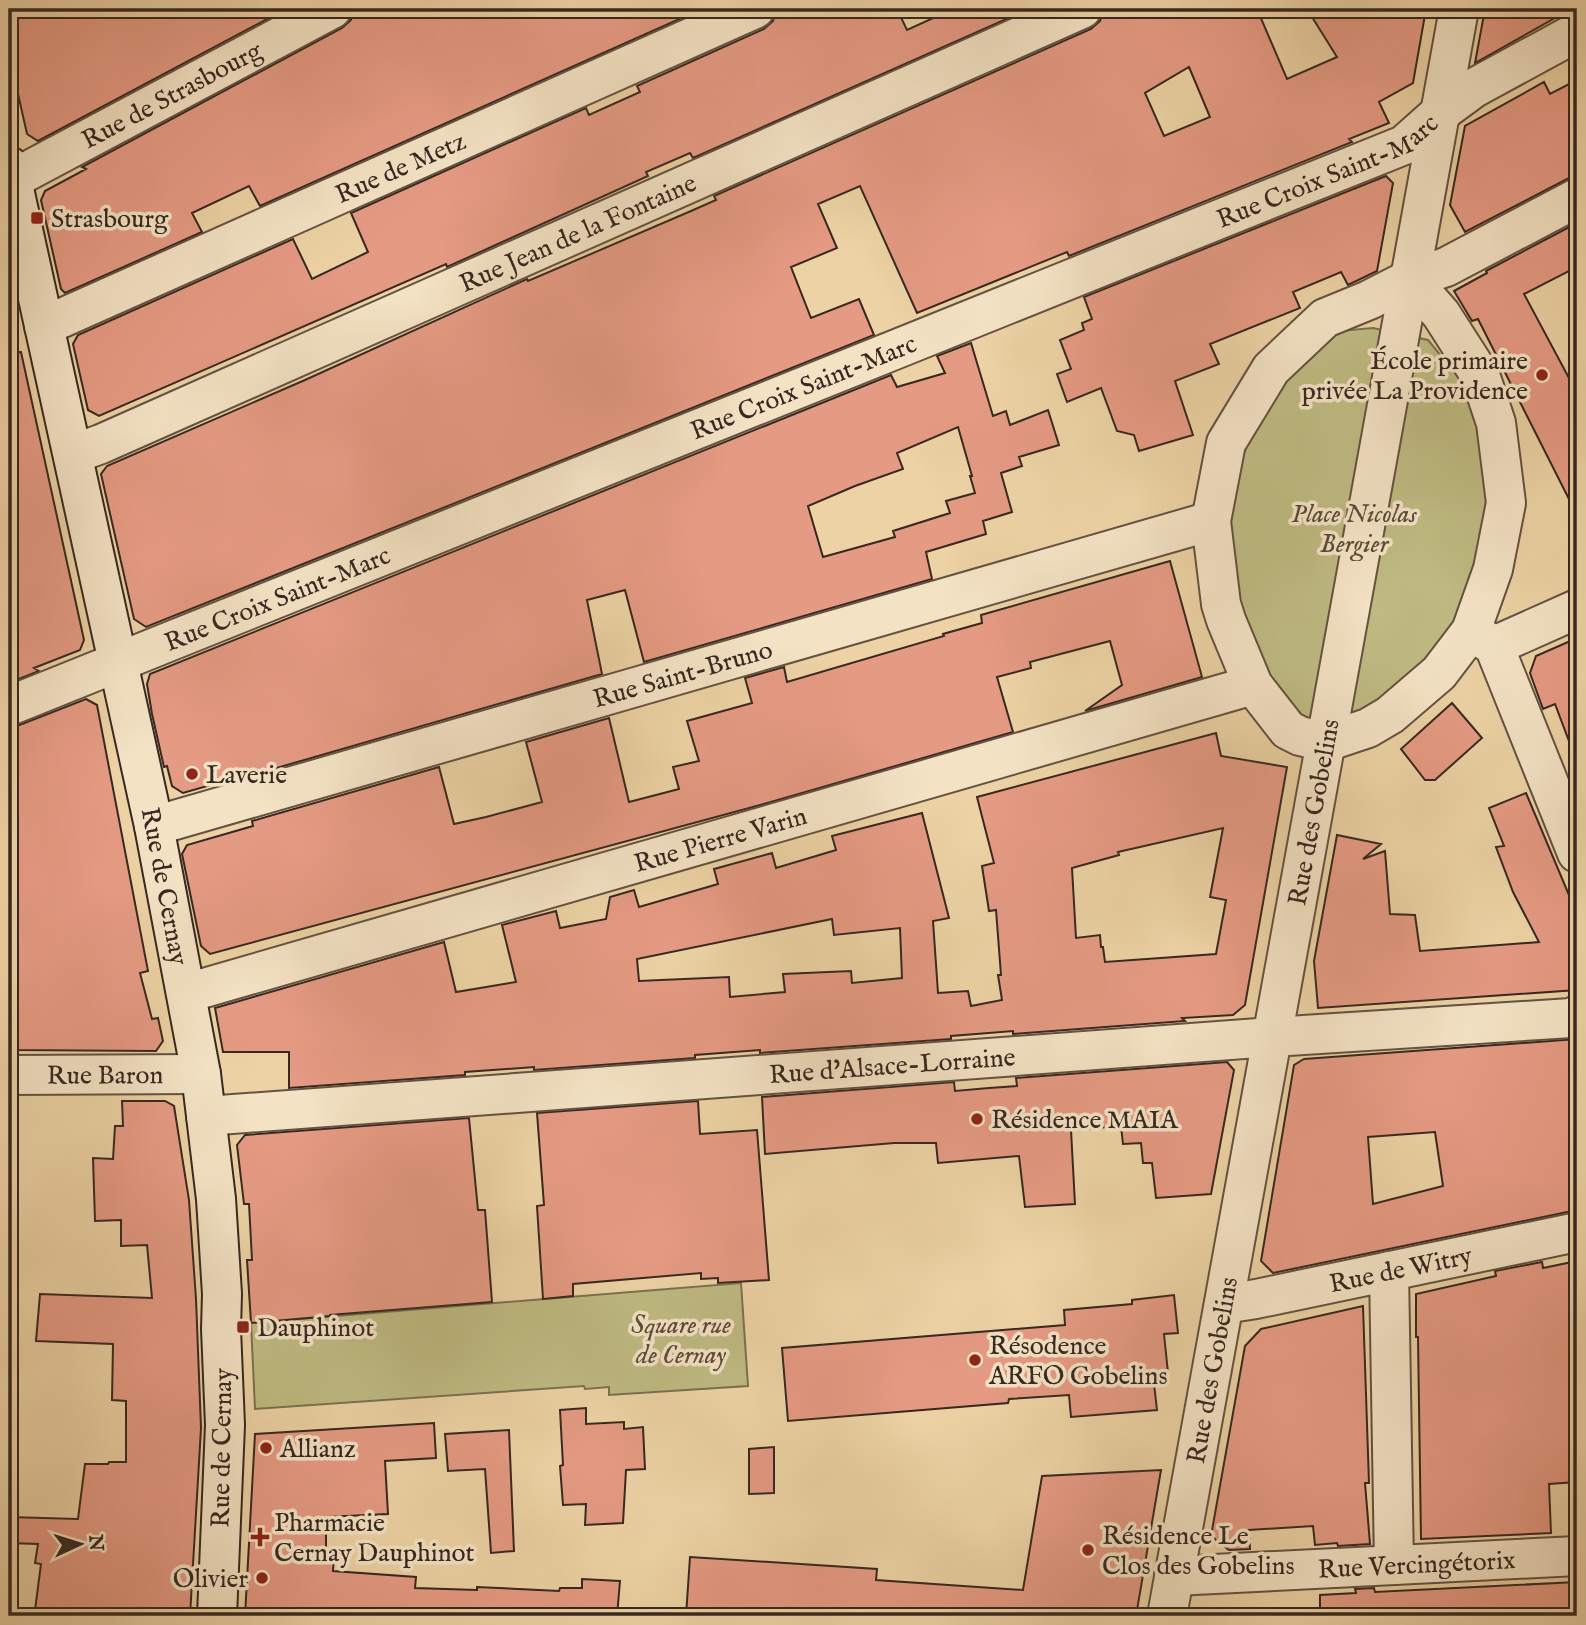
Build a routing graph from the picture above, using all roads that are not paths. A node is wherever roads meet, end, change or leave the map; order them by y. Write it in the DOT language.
graph roads {
  1 [pos="332,9"];
  2 [pos="755,9"];
  3 [pos="1082,9"];
  4 [pos="1459,9"];
  5 [pos="1577,32"];
  6 [pos="1440,113"];
  7 [pos="10,175"];
  8 [pos="1577,198"];
  9 [pos="1410,279"];
  10 [pos="44,326"];
  11 [pos="73,454"];
  12 [pos="1211,521"];
  13 [pos="1577,610"];
  14 [pos="1482,639"];
  15 [pos="119,662"];
  16 [pos="1253,685"];
  17 [pos="9,706"];
  18 [pos="1326,742"];
  19 [pos="154,825"];
  20 [pos="1577,853"];
  21 [pos="187,993"];
  22 [pos="1577,1015"];
  23 [pos="1272,1037"];
  24 [pos="201,1074"];
  25 [pos="9,1075"];
  26 [pos="206,1116"];
  27 [pos="1577,1232"];
  28 [pos="1389,1271"];
  29 [pos="1224,1304"];
  30 [pos="1577,1556"];
  31 [pos="1394,1565"];
  32 [pos="1174,1576"];
  33 [pos="217,1616"];
  34 [pos="1167,1616"];
  1 -- 7 [label="street, Rue de Strasbourg"];
  2 -- 10 [label="street, Rue de Metz"];
  3 -- 11 [label="street, Rue Jean de la Fontaine"];
  4 -- 6 [label="street, Rue des Gobelins"];
  5 -- 6 [label="street, Rue Croix Saint-Marc"];
  6 -- 9 [label="street, Rue des Gobelins"];
  6 -- 15 [label="street, Rue Croix Saint-Marc"];
  7 -- 10 [label="street, Rue de Cernay"];
  8 -- 9 [label="street"];
  9 -- 12 [label="street"];
  9 -- 14 [label="street"];
  9 -- 18 [label="street, Rue des Gobelins"];
  10 -- 11 [label="street, Rue de Cernay"];
  11 -- 15 [label="street, Rue de Cernay"];
  12 -- 16 [label="street"];
  12 -- 19 [label="street, Rue Saint-Bruno"];
  13 -- 14 [label="street"];
  14 -- 18 [label="street"];
  14 -- 20 [label="street"];
  15 -- 17 [label="street, Rue Croix Saint-Marc"];
  15 -- 19 [label="street, Rue de Cernay"];
  16 -- 18 [label="street"];
  16 -- 21 [label="street, Rue Pierre Varin"];
  18 -- 23 [label="street, Rue des Gobelins"];
  19 -- 21 [label="street, Rue de Cernay"];
  21 -- 24 [label="street, Rue de Cernay"];
  22 -- 23 [label="street, Rue d'Alsace-Lorraine"];
  23 -- 26 [label="street, Rue d'Alsace-Lorraine"];
  23 -- 29 [label="street, Rue des Gobelins"];
  24 -- 25 [label="street, Rue Baron"];
  24 -- 26 [label="street, Rue de Cernay"];
  26 -- 33 [label="street, Rue de Cernay"];
  27 -- 28 [label="street, Rue de Witry"];
  28 -- 29 [label="street, Rue de Witry"];
  28 -- 31 [label="street"];
  29 -- 32 [label="street, Rue des Gobelins"];
  30 -- 31 [label="street, Rue Vercingétorix"];
  31 -- 32 [label="street, Rue Vercingétorix"];
  32 -- 34 [label="street, Rue des Gobelins"];
}
